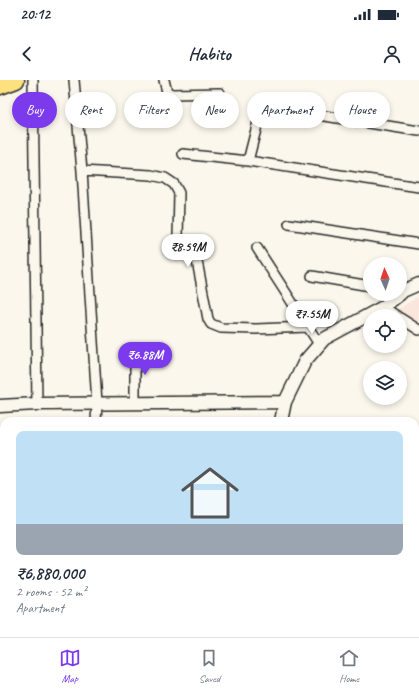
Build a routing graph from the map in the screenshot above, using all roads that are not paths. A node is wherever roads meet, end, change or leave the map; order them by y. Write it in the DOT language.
graph roads {
  1 [pos="16,80"];
  2 [pos="33,80"];
  3 [pos="74,80"];
  4 [pos="164,80"];
  5 [pos="0,86"];
  6 [pos="191,94"];
  7 [pos="419,131"];
  8 [pos="183,154"];
  9 [pos="248,161"];
  10 [pos="82,171"];
  11 [pos="419,187"];
  12 [pos="289,224"];
  13 [pos="419,244"];
  14 [pos="257,248"];
  15 [pos="312,276"];
  16 [pos="419,284"];
  17 [pos="363,285"];
  18 [pos="407,289"];
  19 [pos="390,301"];
  20 [pos="383,307"];
  21 [pos="386,309"];
  22 [pos="407,322"];
  23 [pos="308,327"];
  24 [pos="419,330"];
  25 [pos="319,344"];
  26 [pos="135,349"];
  27 [pos="285,402"];
  28 [pos="97,403"];
  29 [pos="135,403"];
  30 [pos="37,404"];
  31 [pos="0,406"];
  32 [pos="96,417"];
  33 [pos="282,417"];
  1 -- 5 [label="highway"];
  2 -- 30 [label="street"];
  3 -- 10 [label="street"];
  4 -- 6 [label="street"];
  7 -- 9 [label="street"];
  8 -- 9 [label="street"];
  9 -- 11 [label="street"];
  10 -- 23 [label="street"];
  10 -- 28 [label="street"];
  12 -- 13 [label="street"];
  14 -- 23 [label="street"];
  15 -- 17 [label="street"];
  16 -- 18 [label="street"];
  19 -- 20 [label="street"];
  20 -- 21 [label="street"];
  20 -- 25 [label="street"];
  22 -- 24 [label="street"];
  23 -- 25 [label="street"];
  25 -- 27 [label="street"];
  26 -- 29 [label="street"];
  27 -- 29 [label="street"];
  27 -- 33 [label="street"];
  28 -- 29 [label="street"];
  28 -- 30 [label="street"];
  28 -- 32 [label="street"];
  30 -- 31 [label="street"];
}
